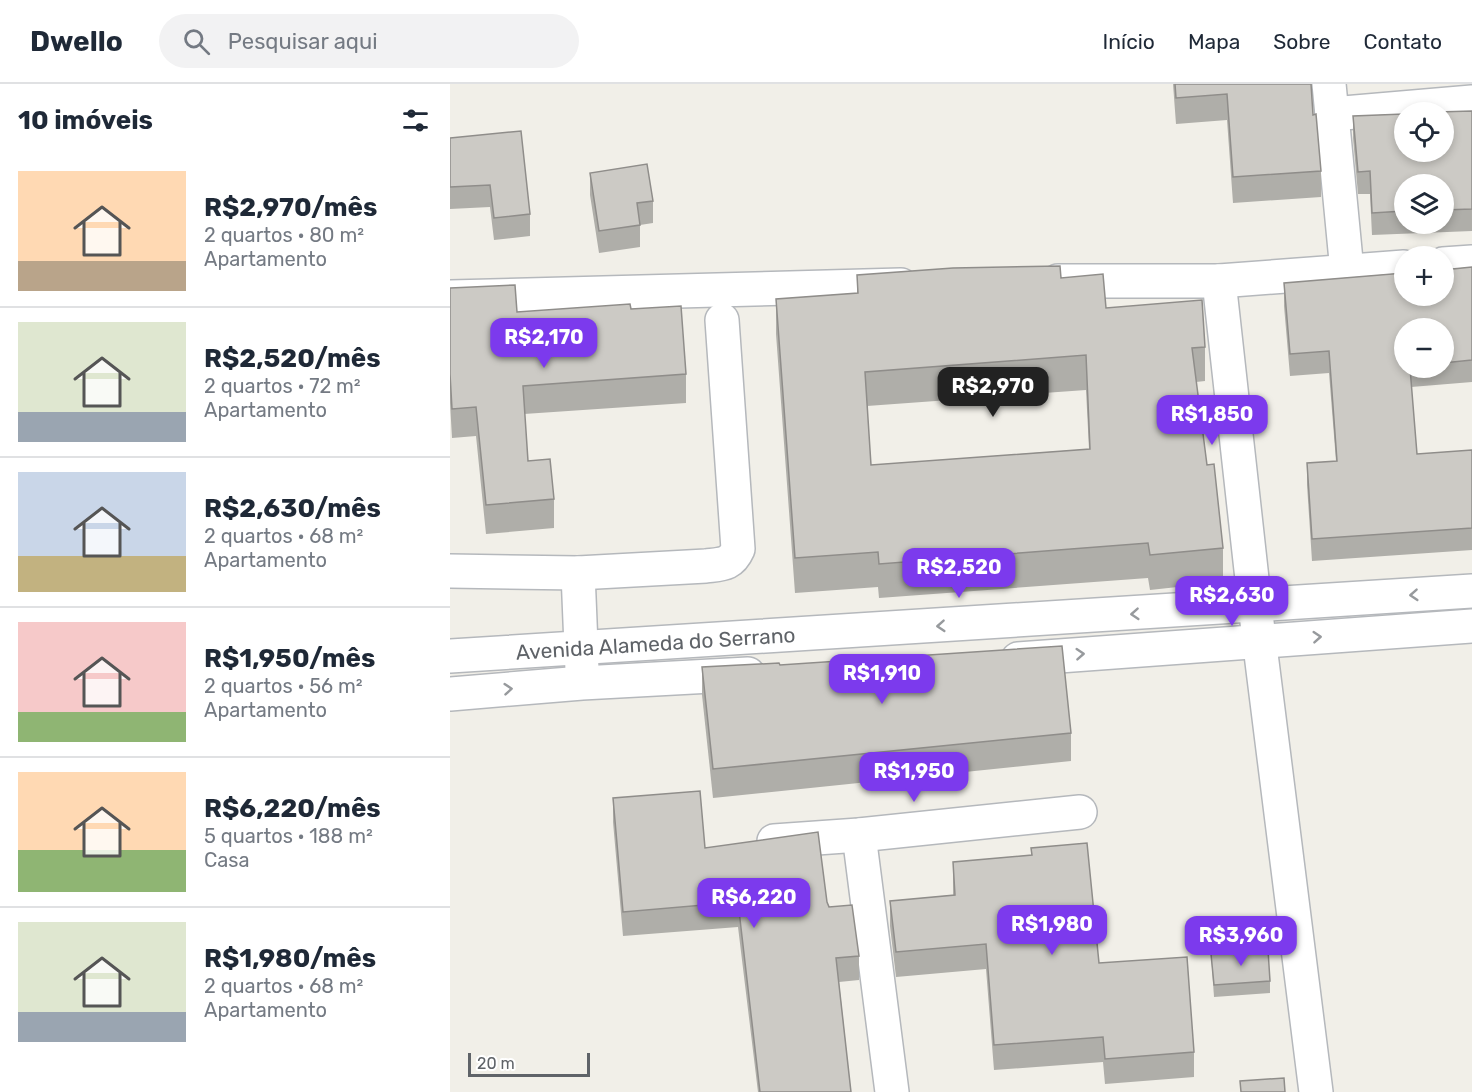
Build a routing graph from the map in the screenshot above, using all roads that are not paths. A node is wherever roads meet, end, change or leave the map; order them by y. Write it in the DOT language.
graph roads {
  1 [pos="1330,99"];
  2 [pos="1472,102"];
  3 [pos="1472,262"];
  4 [pos="1454,263"];
  5 [pos="1394,268"];
  6 [pos="1347,271"];
  7 [pos="1029,281"];
  8 [pos="1219,281"];
  9 [pos="935,284"];
  10 [pos="450,297"];
  11 [pos="722,320"];
  12 [pos="450,571"];
  13 [pos="578,573"];
  14 [pos="1472,591"];
  15 [pos="1255,606"];
  16 [pos="1472,626"];
  17 [pos="1260,641"];
  18 [pos="581,649"];
  19 [pos="450,656"];
  20 [pos="990,661"];
  21 [pos="780,672"];
  22 [pos="582,683"];
  23 [pos="450,694"];
  24 [pos="1080,812"];
  25 [pos="860,835"];
  26 [pos="752,843"];
  27 [pos="892,1092"];
  28 [pos="1316,1092"];
  1 -- 2 [label="street"];
  1 -- 6 [label="street"];
  3 -- 4 [label="street"];
  5 -- 6 [label="street"];
  6 -- 8 [label="street"];
  7 -- 8 [label="street"];
  8 -- 15 [label="street"];
  9 -- 10 [label="street"];
  11 -- 13 [label="street"];
  12 -- 13 [label="street"];
  13 -- 18 [label="street"];
  14 -- 15 [label="street, Avenida Alameda do Serrano, one-way"];
  15 -- 17 [label="street"];
  15 -- 18 [label="street, Avenida Alameda do Serrano, one-way"];
  17 -- 16 [label="street, one-way"];
  20 -- 17 [label="street, one-way"];
  17 -- 28 [label="street"];
  18 -- 19 [label="street, Avenida Alameda do Serrano"];
  18 -- 22 [label="street"];
  21 -- 22 [label="street, Avenida Alameda do Serrano"];
  23 -- 22 [label="street, Avenida Alameda do Serrano, one-way"];
  24 -- 25 [label="street"];
  25 -- 26 [label="street"];
  25 -- 27 [label="street"];
}
